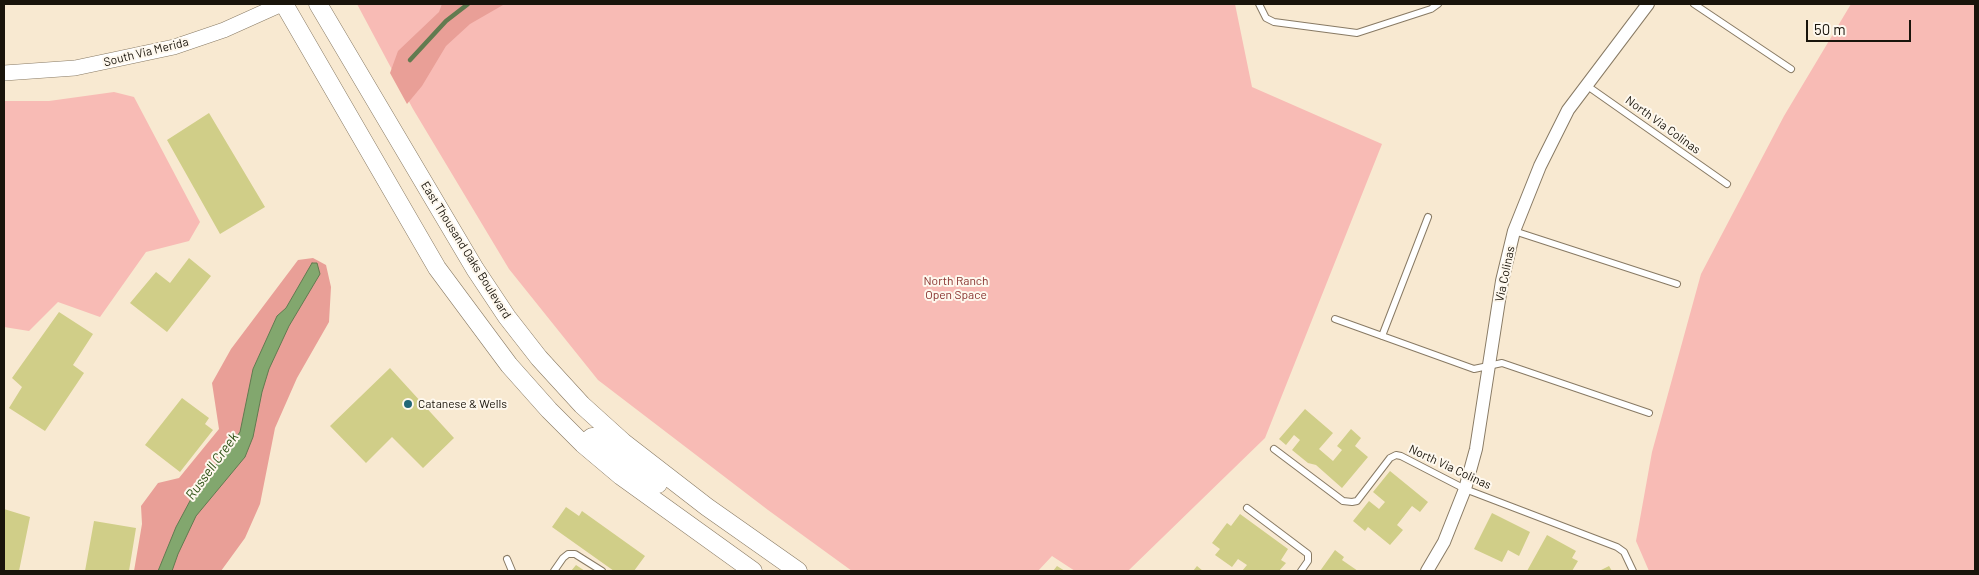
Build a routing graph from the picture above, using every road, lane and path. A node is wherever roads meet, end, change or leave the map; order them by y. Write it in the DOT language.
graph roads {
  1 [pos="283,4"];
  2 [pos="318,4"];
  3 [pos="1259,4"];
  4 [pos="1438,4"];
  5 [pos="1648,4"];
  6 [pos="1694,4"];
  7 [pos="1791,69"];
  8 [pos="4,73"];
  9 [pos="1586,85"];
  10 [pos="1727,184"];
  11 [pos="1428,217"];
  12 [pos="1514,231"];
  13 [pos="1677,284"];
  14 [pos="1335,320"];
  15 [pos="1382,336"];
  16 [pos="1489,367"];
  17 [pos="1649,413"];
  18 [pos="582,444"];
  19 [pos="1274,449"];
  20 [pos="1465,489"];
  21 [pos="707,507"];
  22 [pos="1247,508"];
  23 [pos="507,559"];
  24 [pos="512,571"];
  25 [pos="554,571"];
  26 [pos="602,571"];
  27 [pos="753,571"];
  28 [pos="798,571"];
  29 [pos="1301,571"];
  30 [pos="1427,571"];
  31 [pos="1633,571"];
  1 -- 8 [label="street, South Via Merida"];
  1 -- 18 [label="main road"];
  2 -- 21 [label="main road, East Thousand Oaks Boulevard"];
  3 -- 4 [label="lane"];
  5 -- 9 [label="street, Via Colinas"];
  6 -- 7 [label="lane"];
  9 -- 10 [label="lane, North Via Colinas"];
  9 -- 12 [label="street, Via Colinas"];
  11 -- 15 [label="lane"];
  12 -- 13 [label="lane"];
  12 -- 16 [label="street, Via Colinas"];
  14 -- 15 [label="lane"];
  15 -- 16 [label="lane"];
  16 -- 17 [label="lane"];
  16 -- 20 [label="street, Via Colinas"];
  18 -- 21 [label="main road"];
  18 -- 27 [label="main road"];
  19 -- 20 [label="lane, North Via Colinas"];
  20 -- 30 [label="street, Via Colinas"];
  20 -- 31 [label="lane, North Via Colinas"];
  21 -- 28 [label="main road, East Thousand Oaks Boulevard"];
  22 -- 29 [label="lane"];
  23 -- 24 [label="lane"];
  25 -- 26 [label="lane"];
}
